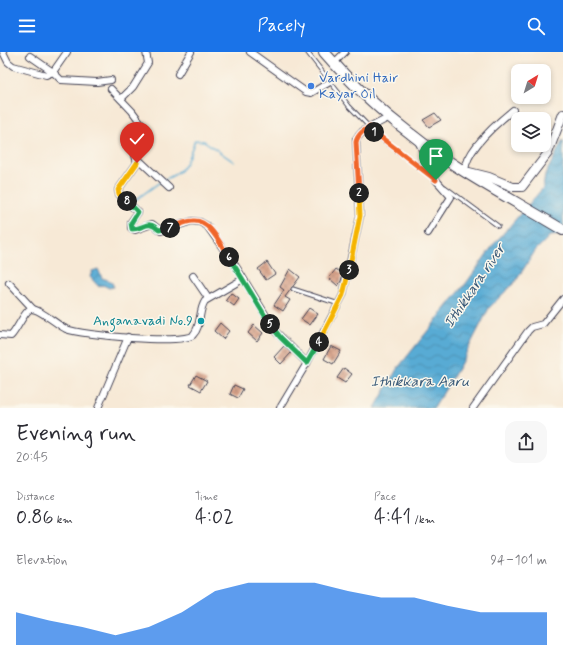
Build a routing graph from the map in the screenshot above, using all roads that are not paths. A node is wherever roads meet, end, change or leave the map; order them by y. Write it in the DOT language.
graph roads {
  1 [pos="3,52"];
  2 [pos="67,52"];
  3 [pos="146,52"];
  4 [pos="192,52"];
  5 [pos="250,52"];
  6 [pos="307,52"];
  7 [pos="324,52"];
  8 [pos="346,52"];
  9 [pos="30,56"];
  10 [pos="334,64"];
  11 [pos="53,72"];
  12 [pos="178,74"];
  13 [pos="111,80"];
  14 [pos="330,82"];
  15 [pos="111,89"];
  16 [pos="121,99"];
  17 [pos="513,110"];
  18 [pos="563,114"];
  19 [pos="390,117"];
  20 [pos="370,127"];
  21 [pos="418,139"];
  22 [pos="137,158"];
  23 [pos="465,171"];
  24 [pos="436,180"];
  25 [pos="169,188"];
  26 [pos="498,226"];
  27 [pos="563,230"];
  28 [pos="428,233"];
  29 [pos="193,276"];
  30 [pos="243,279"];
  31 [pos="9,283"];
  32 [pos="293,289"];
  33 [pos="208,298"];
  34 [pos="563,299"];
  35 [pos="338,304"];
  36 [pos="33,309"];
  37 [pos="0,335"];
  38 [pos="128,337"];
  39 [pos="307,363"];
  40 [pos="98,408"];
  41 [pos="280,408"];
  42 [pos="473,408"];
  1 -- 11 [label="street"];
  2 -- 11 [label="street"];
  3 -- 16 [label="street"];
  4 -- 12 [label="street"];
  5 -- 14 [label="street"];
  6 -- 14 [label="lane"];
  7 -- 10 [label="highway"];
  8 -- 10 [label="street"];
  9 -- 11 [label="street"];
  10 -- 19 [label="highway"];
  11 -- 13 [label="street"];
  14 -- 20 [label="lane"];
  15 -- 16 [label="street"];
  16 -- 22 [label="street"];
  17 -- 23 [label="street"];
  18 -- 23 [label="main road"];
  19 -- 20 [label="street"];
  19 -- 21 [label="highway"];
  20 -- 24 [label="lane"];
  20 -- 35 [label="street"];
  21 -- 23 [label="highway"];
  21 -- 24 [label="street"];
  22 -- 25 [label="street"];
  22 -- 30 [label="street"];
  23 -- 27 [label="highway"];
  24 -- 26 [label="lane"];
  24 -- 28 [label="street"];
  29 -- 33 [label="street"];
  30 -- 33 [label="street"];
  30 -- 39 [label="street"];
  31 -- 36 [label="street"];
  32 -- 35 [label="lane"];
  33 -- 38 [label="street"];
  34 -- 42 [label="street"];
  35 -- 39 [label="street"];
  36 -- 37 [label="street"];
  36 -- 38 [label="street"];
  38 -- 40 [label="street"];
  39 -- 41 [label="street"];
}
